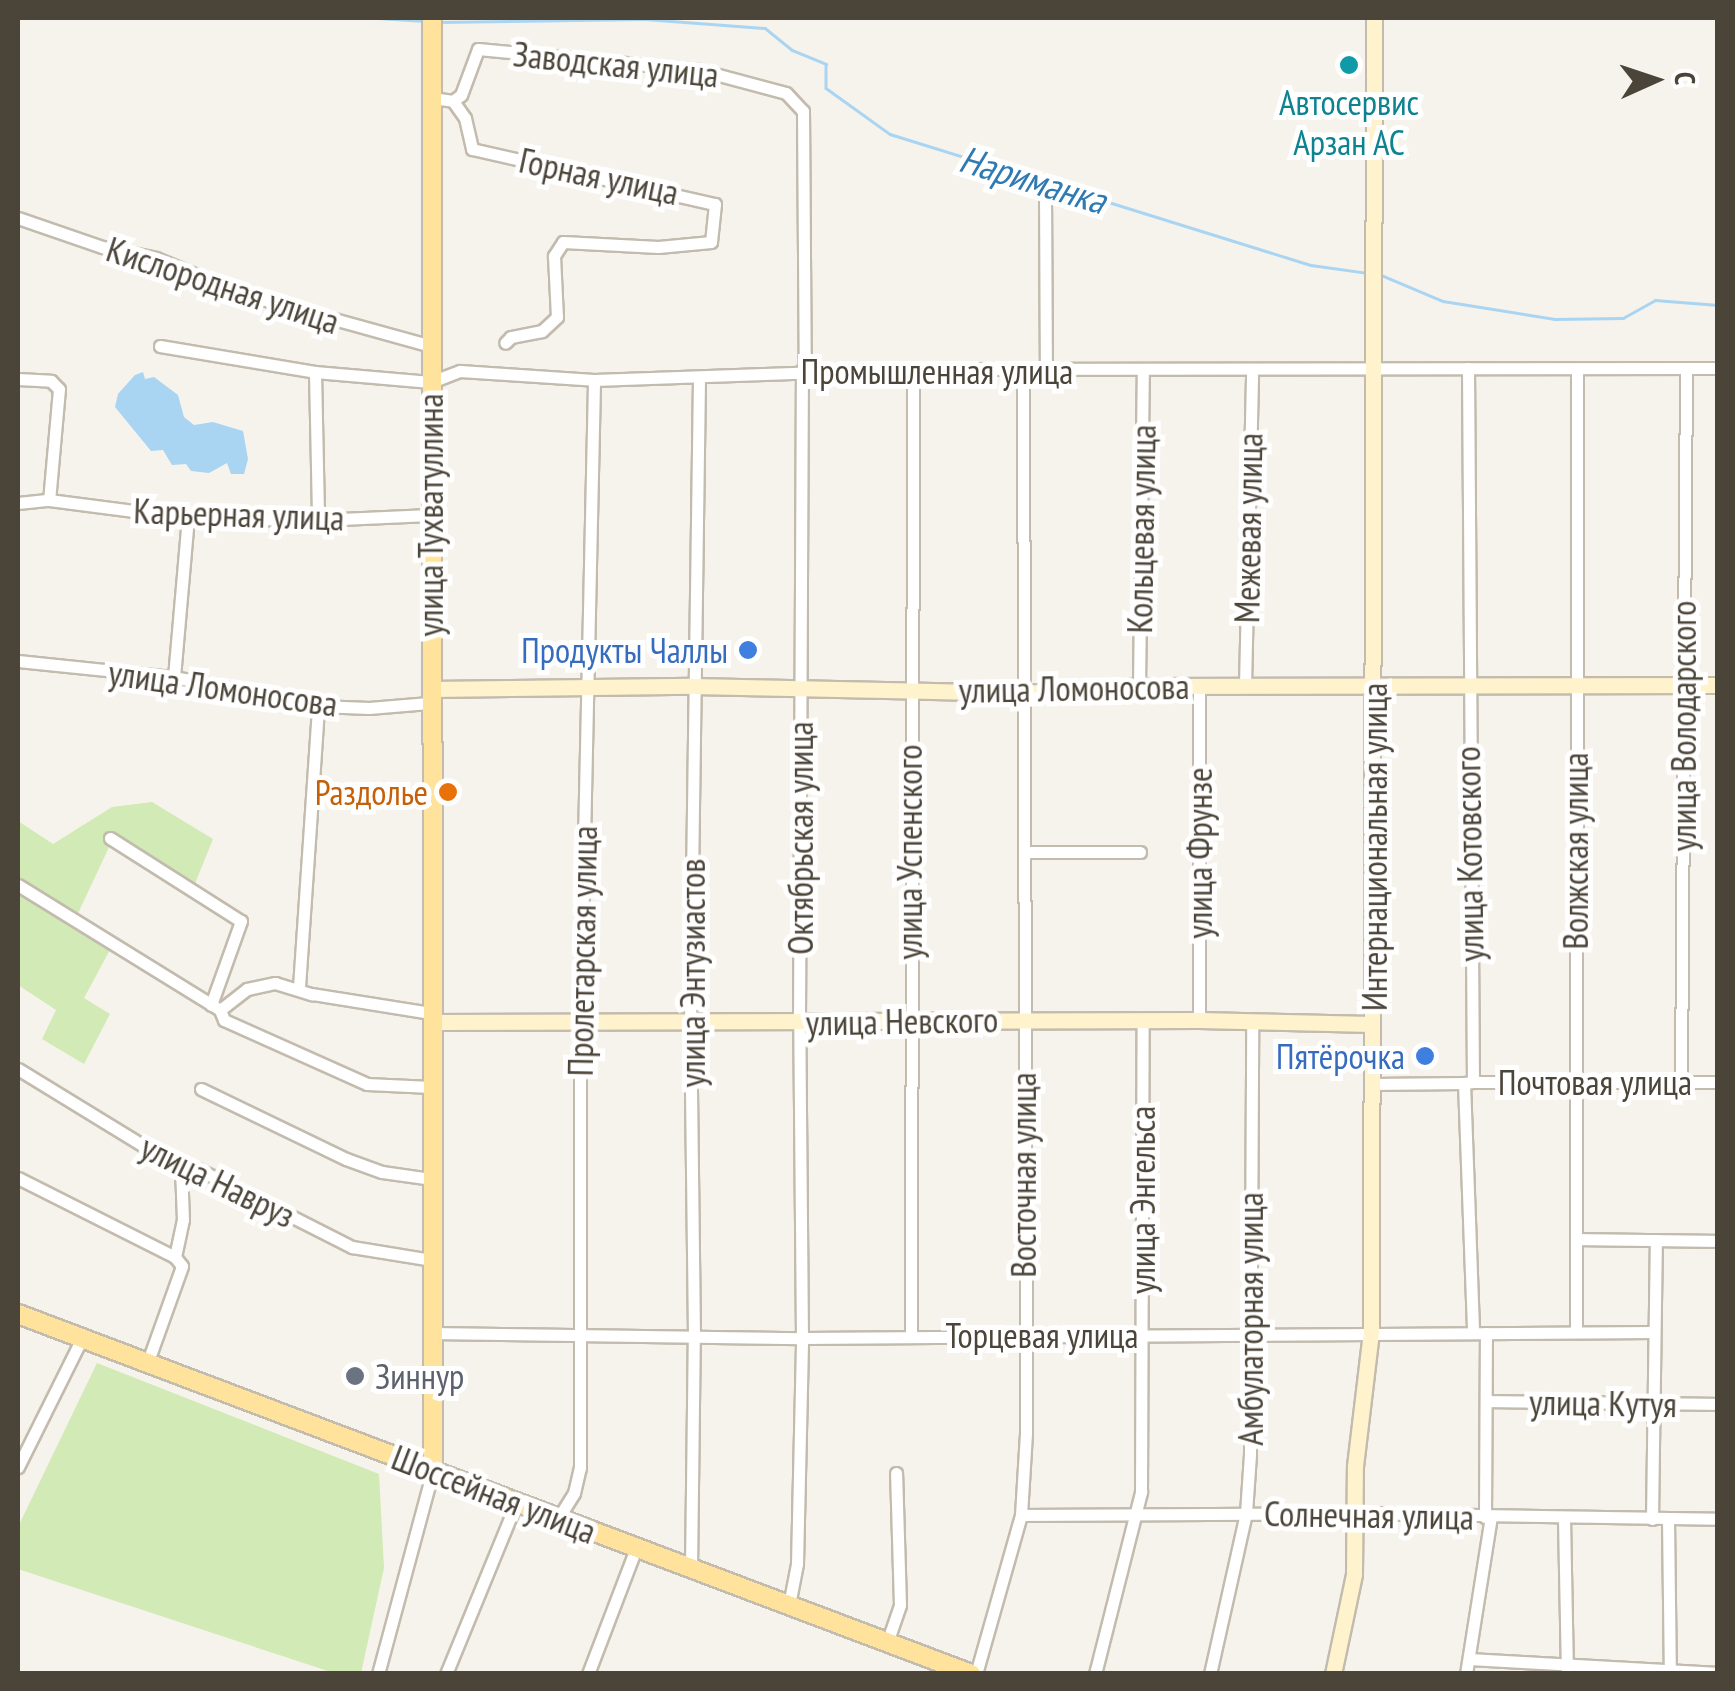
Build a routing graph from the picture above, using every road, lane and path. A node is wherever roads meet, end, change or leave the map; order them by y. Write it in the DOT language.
graph roads {
  1 [pos="1374,18"];
  2 [pos="432,27"];
  3 [pos="432,98"];
  4 [pos="453,101"];
  5 [pos="803,111"];
  6 [pos="1044,192"];
  7 [pos="18,218"];
  8 [pos="506,343"];
  9 [pos="160,346"];
  10 [pos="431,346"];
  11 [pos="1468,368"];
  12 [pos="1718,368"];
  13 [pos="912,369"];
  14 [pos="1576,369"];
  15 [pos="803,370"];
  16 [pos="1024,370"];
  17 [pos="1046,370"];
  18 [pos="1376,370"];
  19 [pos="1686,370"];
  20 [pos="1252,371"];
  21 [pos="315,372"];
  22 [pos="1143,372"];
  23 [pos="18,378"];
  24 [pos="699,378"];
  25 [pos="594,380"];
  26 [pos="431,382"];
  27 [pos="48,500"];
  28 [pos="18,503"];
  29 [pos="430,515"];
  30 [pos="188,518"];
  31 [pos="318,520"];
  32 [pos="18,660"];
  33 [pos="174,678"];
  34 [pos="1375,684"];
  35 [pos="1467,685"];
  36 [pos="1573,685"];
  37 [pos="1683,685"];
  38 [pos="1718,685"];
  39 [pos="693,686"];
  40 [pos="801,686"];
  41 [pos="1139,686"];
  42 [pos="1199,686"];
  43 [pos="1245,686"];
  44 [pos="586,688"];
  45 [pos="910,689"];
  46 [pos="1023,693"];
  47 [pos="430,696"];
  48 [pos="318,706"];
  49 [pos="110,838"];
  50 [pos="1024,852"];
  51 [pos="1140,852"];
  52 [pos="18,885"];
  53 [pos="300,987"];
  54 [pos="216,1008"];
  55 [pos="431,1018"];
  56 [pos="1023,1020"];
  57 [pos="1143,1020"];
  58 [pos="1199,1020"];
  59 [pos="908,1021"];
  60 [pos="1252,1021"];
  61 [pos="798,1022"];
  62 [pos="690,1023"];
  63 [pos="580,1024"];
  64 [pos="1372,1024"];
  65 [pos="18,1069"];
  66 [pos="1469,1082"];
  67 [pos="1576,1082"];
  68 [pos="1681,1082"];
  69 [pos="1718,1082"];
  70 [pos="1373,1084"];
  71 [pos="431,1087"];
  72 [pos="201,1090"];
  73 [pos="181,1169"];
  74 [pos="18,1178"];
  75 [pos="432,1178"];
  76 [pos="1577,1239"];
  77 [pos="1656,1240"];
  78 [pos="1718,1241"];
  79 [pos="175,1257"];
  80 [pos="431,1260"];
  81 [pos="18,1314"];
  82 [pos="1370,1332"];
  83 [pos="1480,1332"];
  84 [pos="1576,1332"];
  85 [pos="1652,1332"];
  86 [pos="579,1333"];
  87 [pos="1250,1333"];
  88 [pos="431,1334"];
  89 [pos="1141,1334"];
  90 [pos="910,1335"];
  91 [pos="1024,1335"];
  92 [pos="694,1336"];
  93 [pos="82,1338"];
  94 [pos="802,1338"];
  95 [pos="147,1364"];
  96 [pos="1488,1402"];
  97 [pos="1654,1404"];
  98 [pos="1718,1404"];
  99 [pos="18,1467"];
  100 [pos="433,1470"];
  101 [pos="896,1474"];
  102 [pos="517,1502"];
  103 [pos="1353,1512"];
  104 [pos="1137,1513"];
  105 [pos="1246,1513"];
  106 [pos="1021,1515"];
  107 [pos="559,1517"];
  108 [pos="1488,1517"];
  109 [pos="1564,1518"];
  110 [pos="1652,1519"];
  111 [pos="1668,1519"];
  112 [pos="1718,1519"];
  113 [pos="636,1548"];
  114 [pos="691,1568"];
  115 [pos="789,1605"];
  116 [pos="887,1642"];
  117 [pos="1470,1659"];
  118 [pos="1567,1669"];
  119 [pos="1670,1673"];
  120 [pos="1718,1673"];
  121 [pos="378,1674"];
  122 [pos="446,1674"];
  123 [pos="588,1674"];
  124 [pos="973,1674"];
  125 [pos="1094,1674"];
  126 [pos="1210,1674"];
  127 [pos="1334,1674"];
  128 [pos="1466,1674"];
  1 -- 18 [label="street, Интернациональная улица"];
  2 -- 3 [label="main road, улица Тухватуллина"];
  3 -- 4 [label="street"];
  3 -- 10 [label="main road, улица Тухватуллина"];
  4 -- 5 [label="street, Заводская улица"];
  4 -- 8 [label="street, Горная улица"];
  5 -- 15 [label="street, Октябрьская улица"];
  6 -- 17 [label="street"];
  7 -- 10 [label="street, Кислородная улица"];
  9 -- 21 [label="street, Промышленная улица"];
  10 -- 26 [label="main road, улица Тухватуллина"];
  11 -- 14 [label="street, Промышленная улица"];
  11 -- 18 [label="street, Промышленная улица"];
  11 -- 35 [label="street, улица Котовского"];
  12 -- 19 [label="street, Промышленная улица"];
  13 -- 15 [label="street, Промышленная улица"];
  13 -- 16 [label="street, Промышленная улица"];
  13 -- 45 [label="street, улица Успенского"];
  14 -- 19 [label="street, Промышленная улица"];
  14 -- 36 [label="street, Волжская улица"];
  15 -- 24 [label="street, Промышленная улица"];
  15 -- 40 [label="street, Октябрьская улица"];
  16 -- 17 [label="street, Промышленная улица"];
  16 -- 46 [label="street, Восточная улица"];
  17 -- 22 [label="street, Промышленная улица"];
  18 -- 20 [label="street, Промышленная улица"];
  18 -- 34 [label="street, Интернациональная улица"];
  19 -- 37 [label="street, улица Володарского"];
  20 -- 22 [label="street, Промышленная улица"];
  20 -- 43 [label="street, Межевая улица"];
  21 -- 26 [label="street, Промышленная улица"];
  21 -- 31 [label="street"];
  22 -- 41 [label="street, Кольцевая улица"];
  23 -- 27 [label="street"];
  24 -- 25 [label="street, Промышленная улица"];
  24 -- 39 [label="street, улица Энтузиастов"];
  25 -- 26 [label="street, Промышленная улица"];
  25 -- 44 [label="street, Пролетарская улица"];
  26 -- 29 [label="main road, улица Тухватуллина"];
  27 -- 28 [label="street, Карьерная улица"];
  27 -- 30 [label="street, Карьерная улица"];
  29 -- 31 [label="street, Карьерная улица"];
  29 -- 47 [label="main road, улица Тухватуллина"];
  30 -- 31 [label="street, Карьерная улица"];
  30 -- 33 [label="street"];
  32 -- 33 [label="street, улица Ломоносова"];
  33 -- 48 [label="street, улица Ломоносова"];
  34 -- 35 [label="street, улица Ломоносова"];
  34 -- 43 [label="street, улица Ломоносова"];
  34 -- 64 [label="street, Интернациональная улица"];
  35 -- 36 [label="street, улица Ломоносова"];
  35 -- 66 [label="street, улица Котовского"];
  36 -- 37 [label="street, улица Ломоносова"];
  36 -- 67 [label="street, Волжская улица"];
  37 -- 38 [label="street, улица Ломоносова"];
  37 -- 68 [label="street, улица Володарского"];
  39 -- 40 [label="street, улица Ломоносова"];
  39 -- 44 [label="street, улица Ломоносова"];
  39 -- 62 [label="street, улица Энтузиастов"];
  40 -- 45 [label="street, улица Ломоносова"];
  40 -- 61 [label="street, Октябрьская улица"];
  41 -- 42 [label="street, улица Ломоносова"];
  41 -- 46 [label="street, улица Ломоносова"];
  42 -- 43 [label="street, улица Ломоносова"];
  42 -- 58 [label="street, улица Фрунзе"];
  44 -- 47 [label="street, улица Ломоносова"];
  44 -- 63 [label="street, Пролетарская улица"];
  45 -- 46 [label="street, улица Ломоносова"];
  45 -- 59 [label="street, улица Успенского"];
  46 -- 50 [label="street, Восточная улица"];
  47 -- 48 [label="street, улица Ломоносова"];
  47 -- 55 [label="main road, улица Тухватуллина"];
  48 -- 53 [label="street"];
  49 -- 54 [label="street"];
  50 -- 51 [label="street"];
  50 -- 56 [label="street, Восточная улица"];
  52 -- 54 [label="street"];
  53 -- 54 [label="street"];
  53 -- 55 [label="street"];
  54 -- 71 [label="street"];
  55 -- 63 [label="street, улица Невского"];
  55 -- 71 [label="main road, улица Тухватуллина"];
  56 -- 57 [label="street, улица Невского"];
  56 -- 59 [label="street, улица Невского"];
  56 -- 91 [label="street, Восточная улица"];
  57 -- 58 [label="street, улица Невского"];
  57 -- 89 [label="street, улица Энгельса"];
  58 -- 60 [label="street, улица Невского"];
  59 -- 61 [label="street, улица Невского"];
  59 -- 90 [label="street, улица Успенского"];
  60 -- 64 [label="street, улица Невского"];
  60 -- 87 [label="street, Амбулаторная улица"];
  61 -- 62 [label="street, улица Невского"];
  61 -- 94 [label="street, Октябрьская улица"];
  62 -- 63 [label="street, улица Невского"];
  62 -- 92 [label="street, улица Энтузиастов"];
  63 -- 86 [label="street, Пролетарская улица"];
  64 -- 70 [label="street, Интернациональная улица"];
  65 -- 73 [label="street, улица Навруз"];
  66 -- 67 [label="street, Почтовая улица"];
  66 -- 70 [label="street, Почтовая улица"];
  66 -- 83 [label="street, улица Котовского"];
  67 -- 68 [label="street, Почтовая улица"];
  67 -- 76 [label="street, Волжская улица"];
  68 -- 69 [label="street, Почтовая улица"];
  70 -- 82 [label="street, Интернациональная улица"];
  71 -- 75 [label="main road, улица Тухватуллина"];
  72 -- 75 [label="street"];
  73 -- 79 [label="street"];
  73 -- 80 [label="street, улица Навруз"];
  74 -- 79 [label="street"];
  75 -- 80 [label="main road, улица Тухватуллина"];
  76 -- 77 [label="street"];
  76 -- 84 [label="street, Волжская улица"];
  77 -- 78 [label="street"];
  77 -- 85 [label="street"];
  79 -- 95 [label="street"];
  80 -- 88 [label="main road, улица Тухватуллина"];
  81 -- 93 [label="main road, Шоссейная улица"];
  82 -- 83 [label="street, Торцевая улица"];
  82 -- 87 [label="street, Торцевая улица"];
  82 -- 103 [label="street, Интернациональная улица"];
  83 -- 84 [label="street, Торцевая улица"];
  83 -- 96 [label="street, улица Котовского"];
  84 -- 85 [label="street, Торцевая улица"];
  85 -- 97 [label="street"];
  86 -- 88 [label="street, Торцевая улица"];
  86 -- 92 [label="street, Торцевая улица"];
  86 -- 107 [label="street, Пролетарская улица"];
  87 -- 89 [label="street, Торцевая улица"];
  87 -- 105 [label="street, Амбулаторная улица"];
  88 -- 100 [label="main road, улица Тухватуллина"];
  89 -- 91 [label="street, Торцевая улица"];
  89 -- 104 [label="street, улица Энгельса"];
  90 -- 91 [label="street, Торцевая улица"];
  90 -- 94 [label="street, Торцевая улица"];
  91 -- 106 [label="street, Восточная улица"];
  92 -- 94 [label="street, Торцевая улица"];
  92 -- 114 [label="street, улица Энтузиастов"];
  93 -- 95 [label="main road, Шоссейная улица"];
  93 -- 99 [label="street"];
  94 -- 115 [label="street, Октябрьская улица"];
  95 -- 100 [label="main road, Шоссейная улица"];
  96 -- 97 [label="street, улица Кутуя"];
  96 -- 108 [label="street, улица Котовского"];
  97 -- 98 [label="street, улица Кутуя"];
  97 -- 110 [label="street"];
  100 -- 102 [label="main road, Шоссейная улица"];
  100 -- 121 [label="street, улица Тухватуллина"];
  101 -- 116 [label="street"];
  102 -- 107 [label="main road, Шоссейная улица"];
  102 -- 122 [label="street"];
  103 -- 105 [label="street, Солнечная улица"];
  103 -- 108 [label="street, Солнечная улица"];
  103 -- 127 [label="street, Интернациональная улица"];
  104 -- 105 [label="street, Солнечная улица"];
  104 -- 106 [label="street, Солнечная улица"];
  104 -- 125 [label="street, улица Энгельса"];
  105 -- 126 [label="street, Амбулаторная улица"];
  106 -- 124 [label="street, Восточная улица"];
  107 -- 113 [label="main road, Шоссейная улица"];
  108 -- 109 [label="street, Солнечная улица"];
  108 -- 117 [label="street, улица Котовского"];
  109 -- 110 [label="street, Солнечная улица"];
  109 -- 118 [label="street"];
  110 -- 111 [label="street, Солнечная улица"];
  111 -- 112 [label="street, Солнечная улица"];
  111 -- 119 [label="street"];
  113 -- 114 [label="main road, Шоссейная улица"];
  113 -- 123 [label="street"];
  114 -- 115 [label="main road, Шоссейная улица"];
  115 -- 116 [label="main road, Шоссейная улица"];
  116 -- 124 [label="main road, Шоссейная улица"];
  117 -- 118 [label="street"];
  117 -- 128 [label="street, улица Котовского"];
  118 -- 119 [label="street"];
  119 -- 120 [label="street"];
}
